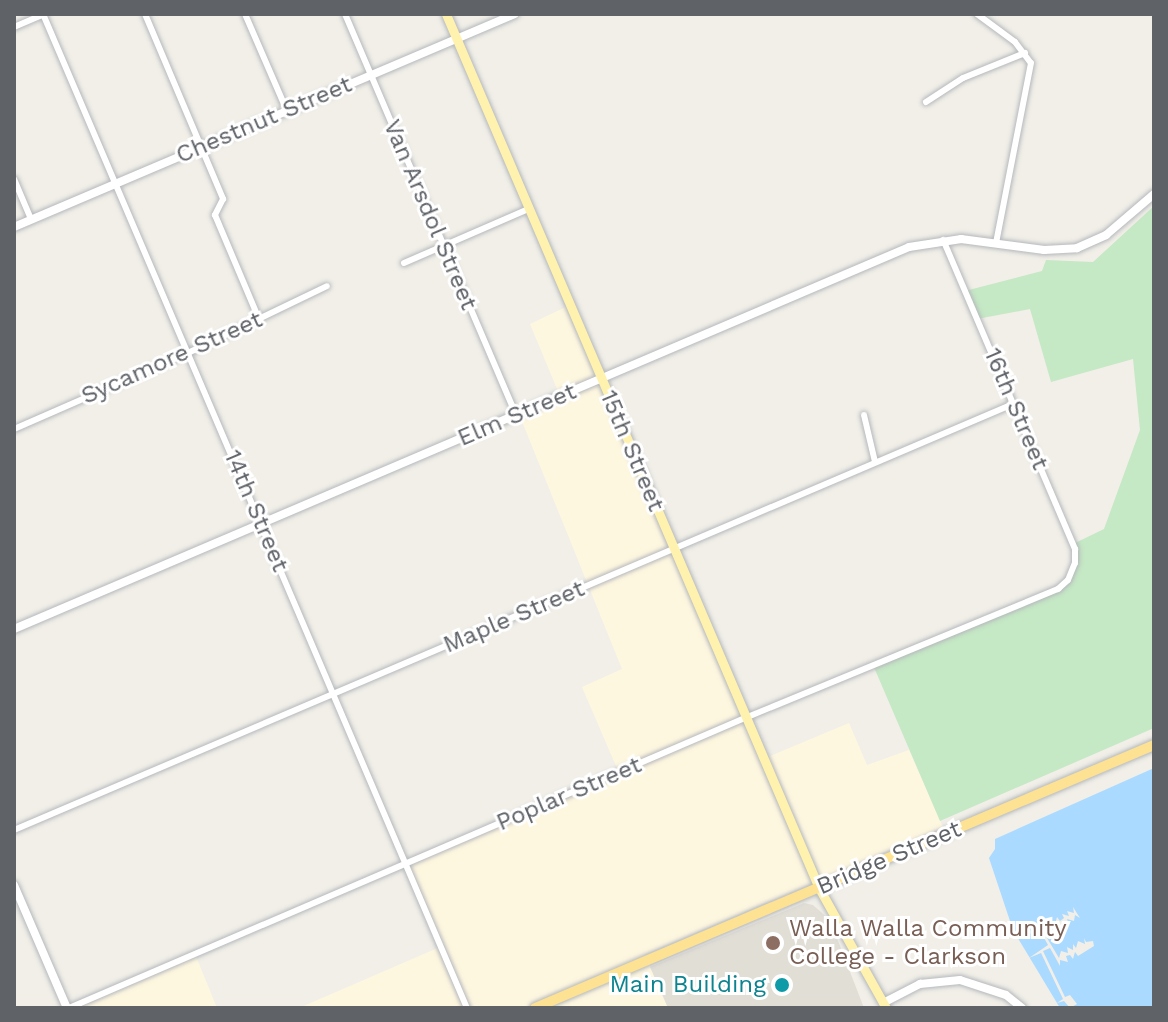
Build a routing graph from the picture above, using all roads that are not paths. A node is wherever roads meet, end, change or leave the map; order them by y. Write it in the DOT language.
graph roads {
  1 [pos="43,14"];
  2 [pos="145,14"];
  3 [pos="245,14"];
  4 [pos="345,14"];
  5 [pos="446,14"];
  6 [pos="515,14"];
  7 [pos="977,14"];
  8 [pos="14,27"];
  9 [pos="457,39"];
  10 [pos="1025,53"];
  11 [pos="370,75"];
  12 [pos="926,102"];
  13 [pos="287,111"];
  14 [pos="201,147"];
  15 [pos="14,179"];
  16 [pos="116,183"];
  17 [pos="1154,194"];
  18 [pos="528,209"];
  19 [pos="31,219"];
  20 [pos="14,227"];
  21 [pos="943,240"];
  22 [pos="996,243"];
  23 [pos="443,246"];
  24 [pos="404,263"];
  25 [pos="327,286"];
  26 [pos="259,319"];
  27 [pos="188,353"];
  28 [pos="601,379"];
  29 [pos="1013,404"];
  30 [pos="516,415"];
  31 [pos="864,415"];
  32 [pos="14,429"];
  33 [pos="875,462"];
  34 [pos="262,524"];
  35 [pos="673,548"];
  36 [pos="1068,580"];
  37 [pos="14,629"];
  38 [pos="333,693"];
  39 [pos="745,718"];
  40 [pos="1154,745"];
  41 [pos="14,830"];
  42 [pos="405,864"];
  43 [pos="14,885"];
  44 [pos="819,888"];
  45 [pos="884,1006"];
  46 [pos="68,1008"];
  47 [pos="467,1008"];
  48 [pos="535,1008"];
  49 [pos="1022,1008"];
  1 -- 8 [label="street"];
  1 -- 16 [label="street, 14th Street"];
  2 -- 14 [label="street"];
  3 -- 13 [label="street"];
  4 -- 11 [label="street, Van Arsdol Street"];
  5 -- 9 [label="main road, 15th Street"];
  6 -- 9 [label="main road, Chestnut Street"];
  7 -- 10 [label="street"];
  9 -- 11 [label="main road, Chestnut Street"];
  9 -- 18 [label="main road, 15th Street"];
  10 -- 12 [label="street"];
  10 -- 22 [label="street"];
  11 -- 13 [label="main road, Chestnut Street"];
  11 -- 23 [label="street, Van Arsdol Street"];
  13 -- 14 [label="main road, Chestnut Street"];
  14 -- 16 [label="main road, Chestnut Street"];
  14 -- 26 [label="street"];
  15 -- 19 [label="street"];
  16 -- 19 [label="main road, Chestnut Street"];
  16 -- 27 [label="street, 14th Street"];
  17 -- 22 [label="main road, Elm Street"];
  18 -- 23 [label="street"];
  18 -- 28 [label="main road, 15th Street"];
  19 -- 20 [label="main road, Chestnut Street"];
  21 -- 22 [label="main road, Elm Street"];
  21 -- 28 [label="main road, Elm Street"];
  21 -- 29 [label="street, 16th Street"];
  23 -- 24 [label="street"];
  23 -- 30 [label="street, Van Arsdol Street"];
  25 -- 26 [label="street, Sycamore Street"];
  26 -- 27 [label="street, Sycamore Street"];
  27 -- 32 [label="street, Sycamore Street"];
  27 -- 34 [label="street, 14th Street"];
  28 -- 30 [label="main road, Elm Street"];
  28 -- 35 [label="main road, 15th Street"];
  29 -- 33 [label="street, Maple Street"];
  29 -- 36 [label="street, 16th Street"];
  30 -- 34 [label="main road, Elm Street"];
  31 -- 33 [label="street"];
  33 -- 35 [label="street, Maple Street"];
  34 -- 37 [label="main road, Elm Street"];
  34 -- 38 [label="street, 14th Street"];
  35 -- 38 [label="street, Maple Street"];
  35 -- 39 [label="main road, 15th Street"];
  36 -- 39 [label="street, Poplar Street"];
  38 -- 41 [label="street, Maple Street"];
  38 -- 42 [label="street, 14th Street"];
  39 -- 42 [label="street, Poplar Street"];
  39 -- 44 [label="main road, 15th Street"];
  40 -- 44 [label="highway, Bridge Street"];
  42 -- 46 [label="street, Poplar Street"];
  42 -- 47 [label="street, 14th Street"];
  43 -- 46 [label="main road"];
  44 -- 45 [label="main road, 15th Street"];
  44 -- 48 [label="highway, Bridge Street"];
  45 -- 49 [label="main road"];
}
